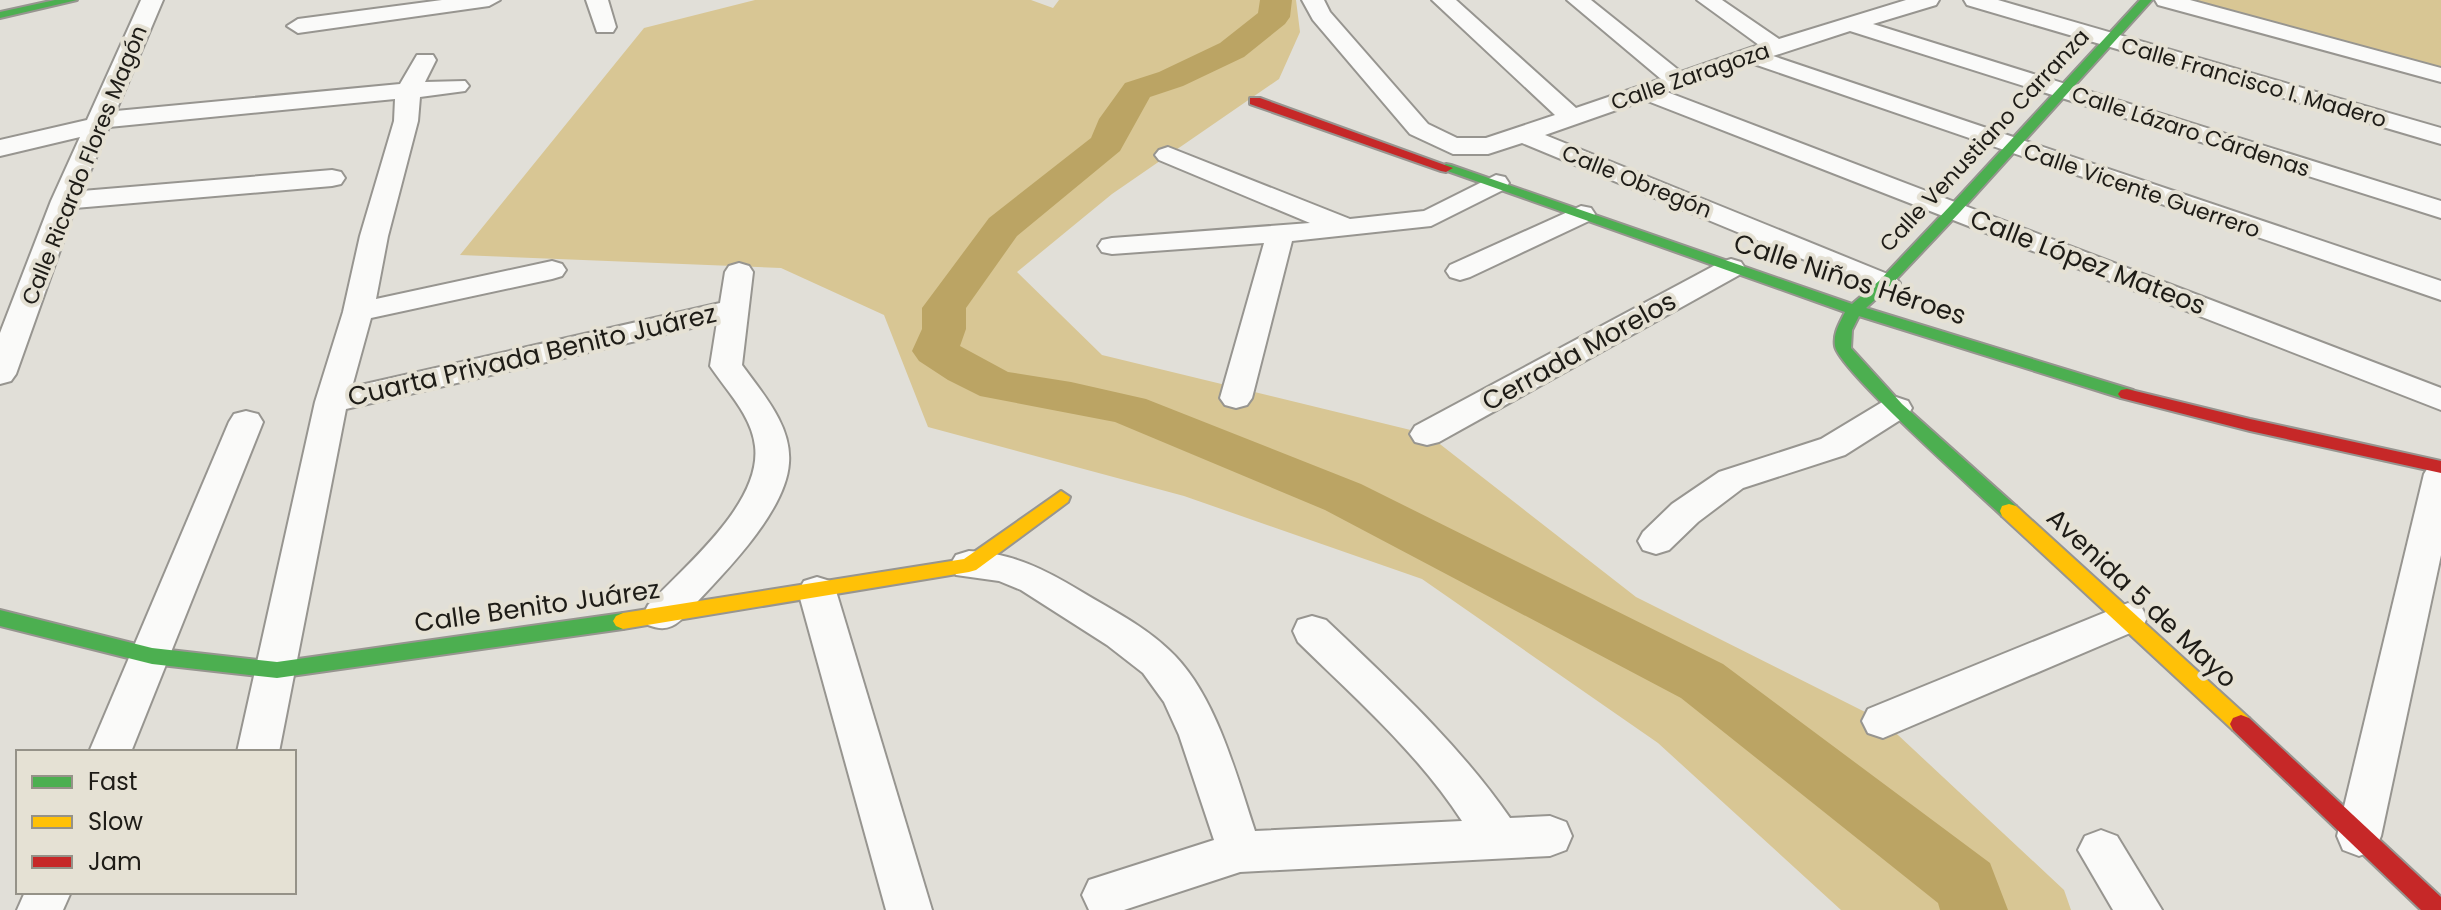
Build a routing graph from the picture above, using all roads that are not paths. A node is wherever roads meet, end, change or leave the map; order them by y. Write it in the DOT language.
graph roads {
  1 [pos="71,0"];
  2 [pos="152,0"];
  3 [pos="489,0"];
  4 [pos="597,0"];
  5 [pos="1313,0"];
  6 [pos="1443,0"];
  7 [pos="1578,0"];
  8 [pos="1708,0"];
  9 [pos="1928,0"];
  10 [pos="1975,0"];
  11 [pos="2146,0"];
  12 [pos="2166,0"];
  13 [pos="1853,12"];
  14 [pos="0,15"];
  15 [pos="298,26"];
  16 [pos="605,27"];
  17 [pos="2109,40"];
  18 [pos="1764,51"];
  19 [pos="425,60"];
  20 [pos="2441,75"];
  21 [pos="1678,81"];
  22 [pos="457,86"];
  23 [pos="2062,90"];
  24 [pos="408,91"];
  25 [pos="1645,92"];
  26 [pos="1255,101"];
  27 [pos="1572,117"];
  28 [pos="98,123"];
  29 [pos="1522,134"];
  30 [pos="2441,136"];
  31 [pos="2012,146"];
  32 [pos="0,148"];
  33 [pos="1168,155"];
  34 [pos="332,178"];
  35 [pos="1496,183"];
  36 [pos="64,201"];
  37 [pos="1955,209"];
  38 [pos="2441,210"];
  39 [pos="1581,214"];
  40 [pos="1348,228"];
  41 [pos="1280,234"];
  42 [pos="1112,246"];
  43 [pos="1731,268"];
  44 [pos="552,270"];
  45 [pos="1460,271"];
  46 [pos="739,272"];
  47 [pos="2441,291"];
  48 [pos="1869,296"];
  49 [pos="734,309"];
  50 [pos="358,312"];
  51 [pos="0,374"];
  52 [pos="1236,398"];
  53 [pos="2441,400"];
  54 [pos="331,402"];
  55 [pos="1896,408"];
  56 [pos="246,422"];
  57 [pos="1427,434"];
  58 [pos="2441,467"];
  59 [pos="2441,474"];
  60 [pos="1061,497"];
  61 [pos="1656,541"];
  62 [pos="969,565"];
  63 [pos="817,591"];
  64 [pos="662,615"];
  65 [pos="0,618"];
  66 [pos="2128,618"];
  67 [pos="1312,631"];
  68 [pos="152,656"];
  69 [pos="277,670"];
  70 [pos="1883,721"];
  71 [pos="111,750"];
  72 [pos="258,750"];
  73 [pos="1550,836"];
  74 [pos="2359,836"];
  75 [pos="1498,838"];
  76 [pos="2101,850"];
  77 [pos="1240,852"];
  78 [pos="1105,895"];
  79 [pos="909,910"];
  80 [pos="2139,910"];
  81 [pos="2438,910"];
  1 -- 14 [label="street"];
  2 -- 28 [label="street, Calle Ricardo Flores Magón"];
  3 -- 15 [label="street"];
  4 -- 16 [label="street"];
  5 -- 29 [label="street, Calle Zaragoza"];
  6 -- 27 [label="street"];
  7 -- 21 [label="street"];
  8 -- 18 [label="street, Calle Vicente Guerrero"];
  9 -- 13 [label="street, Calle Zaragoza"];
  10 -- 17 [label="street, Calle Francisco I. Madero"];
  11 -- 17 [label="street, Calle Venustiano Carranza"];
  12 -- 20 [label="street"];
  13 -- 18 [label="street, Calle Zaragoza"];
  13 -- 23 [label="street, Calle Lázaro Cárdenas"];
  17 -- 23 [label="street, Calle Venustiano Carranza"];
  17 -- 30 [label="street, Calle Francisco I. Madero"];
  18 -- 21 [label="street, Calle Zaragoza"];
  18 -- 31 [label="street, Calle Vicente Guerrero"];
  19 -- 24 [label="street"];
  21 -- 25 [label="street, Calle Zaragoza"];
  22 -- 24 [label="street"];
  23 -- 31 [label="street, Calle Venustiano Carranza"];
  23 -- 38 [label="street, Calle Lázaro Cárdenas"];
  24 -- 28 [label="street"];
  24 -- 50 [label="street"];
  25 -- 27 [label="street, Calle Zaragoza"];
  25 -- 37 [label="street, Calle López Mateos"];
  26 -- 35 [label="street, Calle Niños Héroes"];
  27 -- 29 [label="street, Calle Zaragoza"];
  28 -- 32 [label="street"];
  28 -- 36 [label="street, Calle Ricardo Flores Magón"];
  29 -- 48 [label="street, Calle Obregón"];
  31 -- 37 [label="street, Calle Venustiano Carranza"];
  31 -- 47 [label="street, Calle Vicente Guerrero"];
  33 -- 40 [label="street"];
  34 -- 36 [label="street"];
  35 -- 39 [label="street, Calle Niños Héroes"];
  35 -- 40 [label="street"];
  36 -- 51 [label="street, Calle Ricardo Flores Magón"];
  37 -- 48 [label="street, Calle Venustiano Carranza"];
  37 -- 53 [label="street, Calle López Mateos"];
  39 -- 43 [label="street, Calle Niños Héroes"];
  39 -- 45 [label="street"];
  40 -- 41 [label="street"];
  41 -- 42 [label="street"];
  41 -- 52 [label="street"];
  43 -- 48 [label="street, Calle Niños Héroes"];
  43 -- 57 [label="street, Cerrada Morelos"];
  44 -- 50 [label="street"];
  46 -- 49 [label="street, Cuarta Privada Benito Juárez"];
  48 -- 55 [label="street, Avenida 5 de Mayo"];
  48 -- 58 [label="street, Calle Niños Héroes"];
  49 -- 54 [label="street, Cuarta Privada Benito Juárez"];
  49 -- 64 [label="street, Cuarta Privada Benito Juárez"];
  50 -- 54 [label="street"];
  54 -- 69 [label="street"];
  55 -- 61 [label="street"];
  55 -- 66 [label="street, Avenida 5 de Mayo"];
  56 -- 68 [label="street"];
  59 -- 74 [label="street"];
  60 -- 62 [label="street, Calle Benito Juárez"];
  62 -- 63 [label="street, Calle Benito Juárez"];
  62 -- 77 [label="street"];
  63 -- 64 [label="street, Calle Benito Juárez"];
  63 -- 79 [label="street"];
  64 -- 69 [label="street, Calle Benito Juárez"];
  65 -- 68 [label="street, Calle Benito Juárez"];
  66 -- 70 [label="street"];
  66 -- 74 [label="street, Avenida 5 de Mayo"];
  67 -- 75 [label="street"];
  68 -- 69 [label="street, Calle Benito Juárez"];
  68 -- 71 [label="street"];
  69 -- 72 [label="street"];
  73 -- 75 [label="street"];
  74 -- 81 [label="street, Avenida 5 de Mayo"];
  75 -- 77 [label="street"];
  76 -- 80 [label="street"];
  77 -- 78 [label="street"];
}
